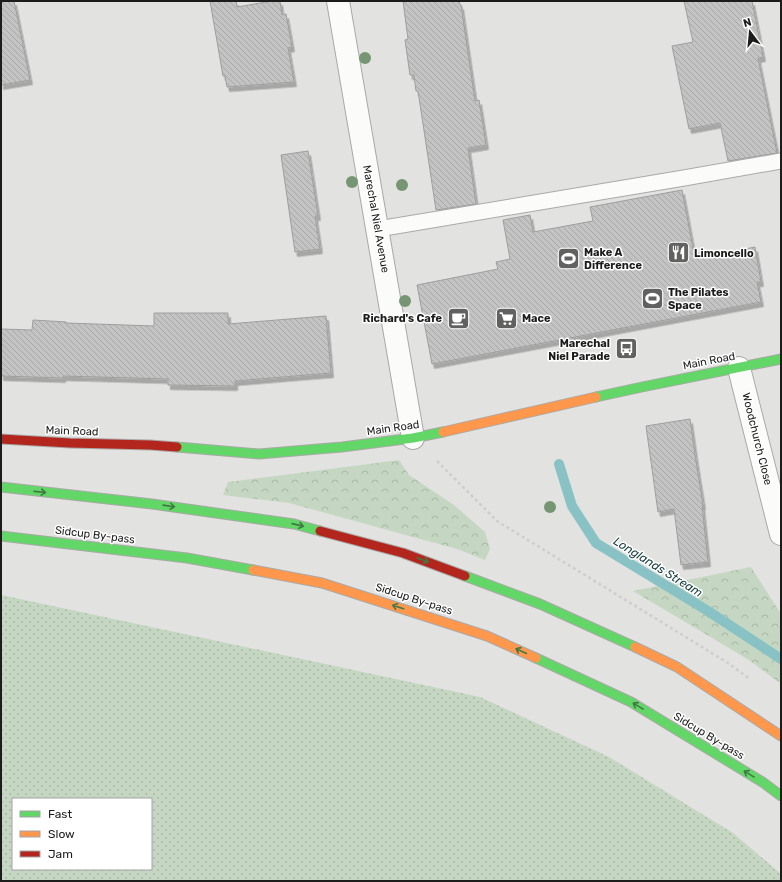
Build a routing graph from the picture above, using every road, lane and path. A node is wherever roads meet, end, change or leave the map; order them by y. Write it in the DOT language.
graph roads {
  1 [pos="338,1"];
  2 [pos="781,161"];
  3 [pos="378,229"];
  4 [pos="781,359"];
  5 [pos="740,368"];
  6 [pos="413,438"];
  7 [pos="1,439"];
  8 [pos="1,487"];
  9 [pos="781,534"];
  10 [pos="1,536"];
  11 [pos="752,680"];
  12 [pos="781,736"];
  13 [pos="781,796"];
  1 -- 3 [label="street, Marechal Niel Avenue"];
  2 -- 3 [label="lane"];
  3 -- 6 [label="street, Marechal Niel Avenue"];
  4 -- 5 [label="main road, Main Road"];
  5 -- 6 [label="main road, Main Road"];
  5 -- 9 [label="street, Woodchurch Close"];
  6 -- 7 [label="main road, Main Road"];
  6 -- 11 [label="path"];
  8 -- 12 [label="main road, one-way"];
  13 -- 10 [label="main road, Sidcup By-pass, one-way"];
}
